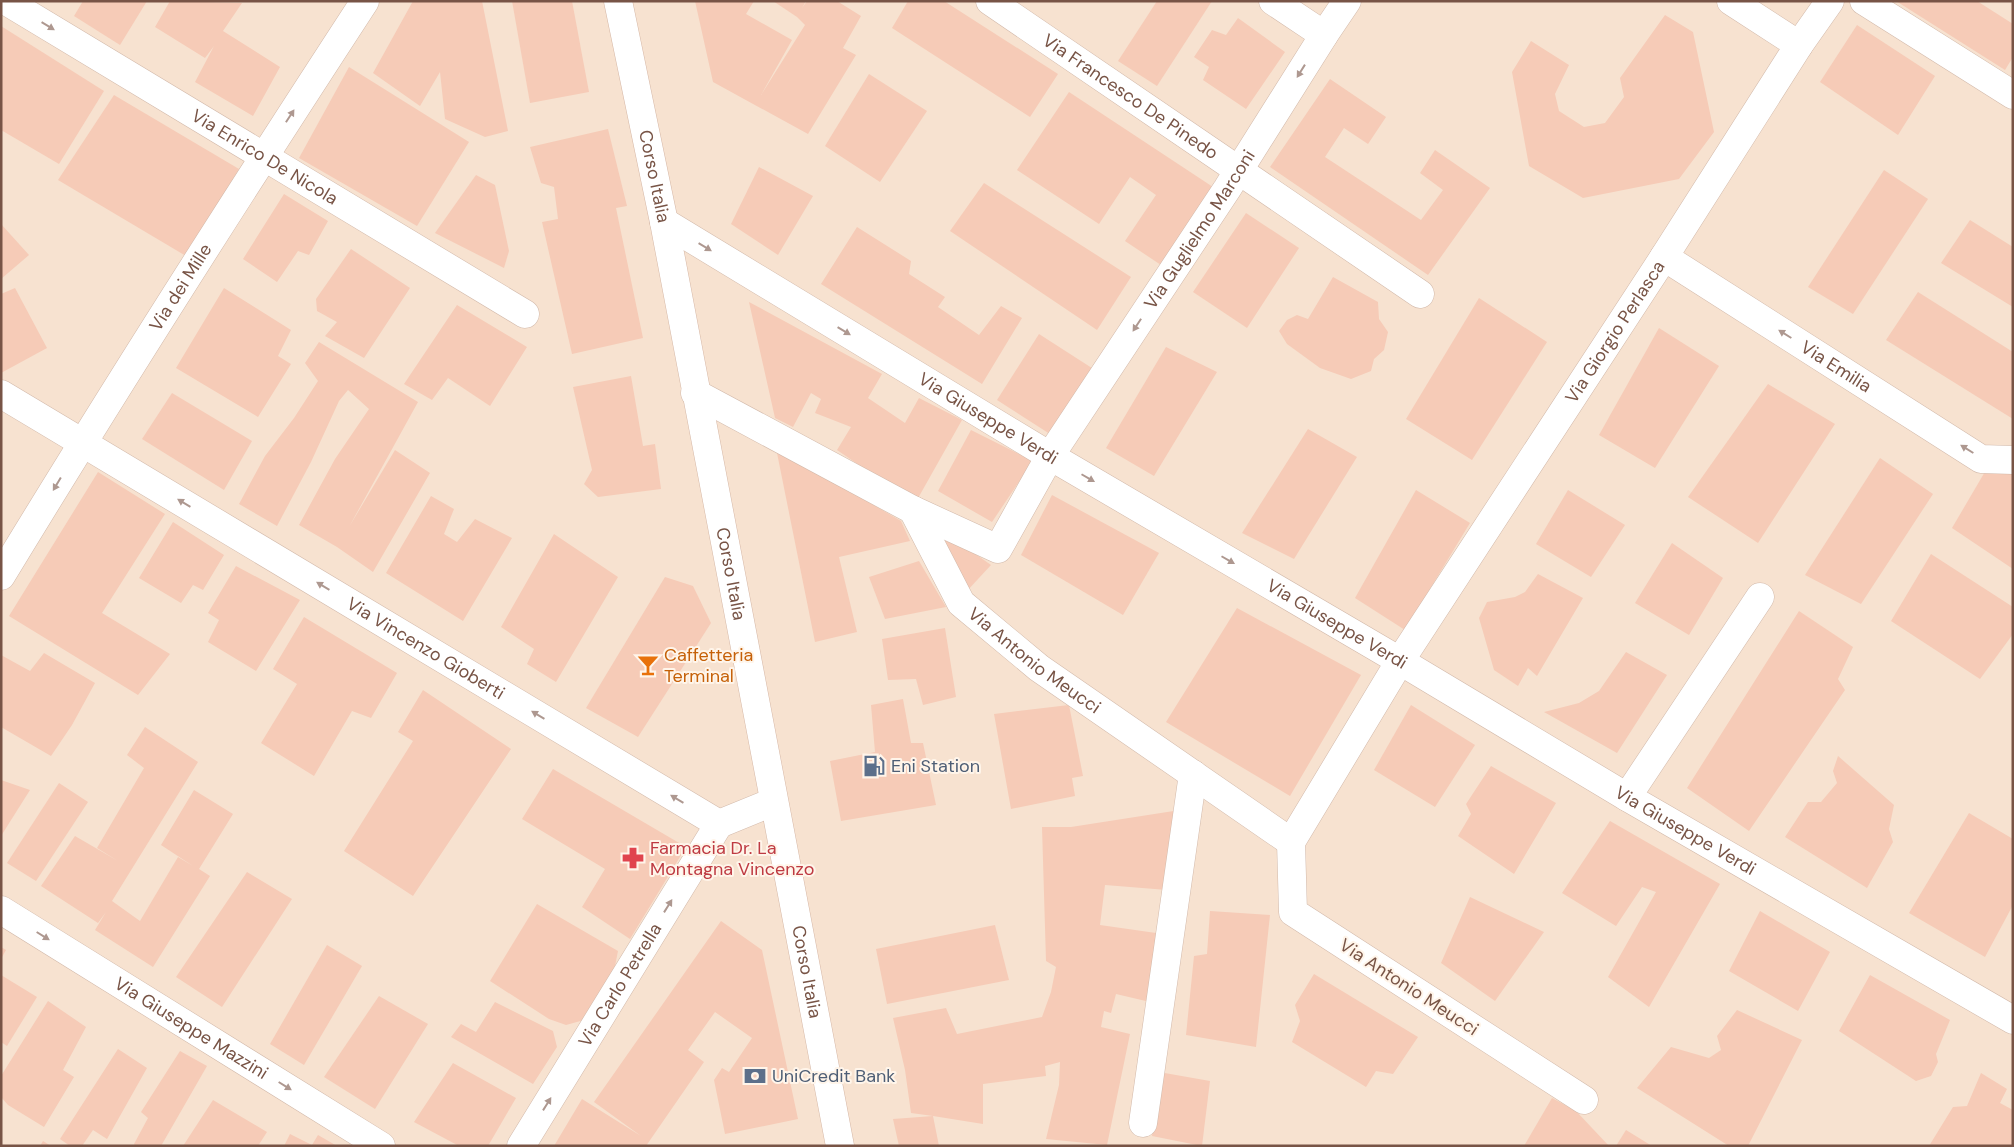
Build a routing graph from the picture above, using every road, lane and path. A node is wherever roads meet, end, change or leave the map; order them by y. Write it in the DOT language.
graph roads {
  1 [pos="6,1"];
  2 [pos="365,1"];
  3 [pos="618,1"];
  4 [pos="990,1"];
  5 [pos="1273,1"];
  6 [pos="1347,1"];
  7 [pos="1731,1"];
  8 [pos="1830,1"];
  9 [pos="1864,1"];
  10 [pos="1324,35"];
  11 [pos="1799,45"];
  12 [pos="2013,95"];
  13 [pos="264,157"];
  14 [pos="1239,170"];
  15 [pos="664,222"];
  16 [pos="1664,257"];
  17 [pos="1420,294"];
  18 [pos="525,314"];
  19 [pos="695,393"];
  20 [pos="1,394"];
  21 [pos="82,442"];
  22 [pos="1050,456"];
  23 [pos="2013,460"];
  24 [pos="913,510"];
  25 [pos="1,576"];
  26 [pos="1760,597"];
  27 [pos="1400,661"];
  28 [pos="1193,774"];
  29 [pos="1627,797"];
  30 [pos="773,802"];
  31 [pos="719,824"];
  32 [pos="1291,842"];
  33 [pos="1,910"];
  34 [pos="2013,1020"];
  35 [pos="1584,1100"];
  36 [pos="1143,1123"];
  37 [pos="381,1146"];
  38 [pos="521,1146"];
  39 [pos="840,1146"];
  1 -- 13 [label="street, Via Enrico De Nicola, one-way"];
  13 -- 2 [label="street, Via dei Mille, one-way"];
  3 -- 15 [label="street, Corso Italia"];
  4 -- 14 [label="street, Via Francesco De Pinedo"];
  5 -- 10 [label="street"];
  6 -- 10 [label="street, Via Guglielmo Marconi"];
  7 -- 11 [label="street"];
  8 -- 11 [label="street, Via Giorgio Perlasca"];
  9 -- 12 [label="street"];
  10 -- 14 [label="street, Via Guglielmo Marconi, one-way"];
  11 -- 16 [label="street, Via Giorgio Perlasca"];
  13 -- 18 [label="street, Via Enrico De Nicola"];
  13 -- 21 [label="street, Via dei Mille"];
  14 -- 17 [label="street, Via Francesco De Pinedo"];
  14 -- 22 [label="street, Via Guglielmo Marconi, one-way"];
  15 -- 19 [label="street, Corso Italia"];
  15 -- 22 [label="street, Via Giuseppe Verdi, one-way"];
  23 -- 16 [label="street, Via Emilia, one-way"];
  16 -- 27 [label="street, Via Giorgio Perlasca"];
  19 -- 24 [label="street"];
  19 -- 30 [label="street, Corso Italia"];
  20 -- 21 [label="street, Via Vincenzo Gioberti"];
  21 -- 25 [label="street, Via dei Mille, one-way"];
  31 -- 21 [label="street, Via Vincenzo Gioberti, one-way"];
  22 -- 24 [label="street"];
  22 -- 27 [label="street, Via Giuseppe Verdi, one-way"];
  24 -- 28 [label="street, Via Antonio Meucci"];
  26 -- 29 [label="street"];
  27 -- 29 [label="street, Via Giuseppe Verdi"];
  27 -- 32 [label="street"];
  28 -- 32 [label="street, Via Antonio Meucci"];
  28 -- 36 [label="street"];
  29 -- 34 [label="street, Via Giuseppe Verdi"];
  30 -- 31 [label="street"];
  30 -- 39 [label="street, Corso Italia"];
  38 -- 31 [label="street, Via Carlo Petrella, one-way"];
  32 -- 35 [label="street, Via Antonio Meucci"];
  33 -- 37 [label="street, Via Giuseppe Mazzini, one-way"];
}
